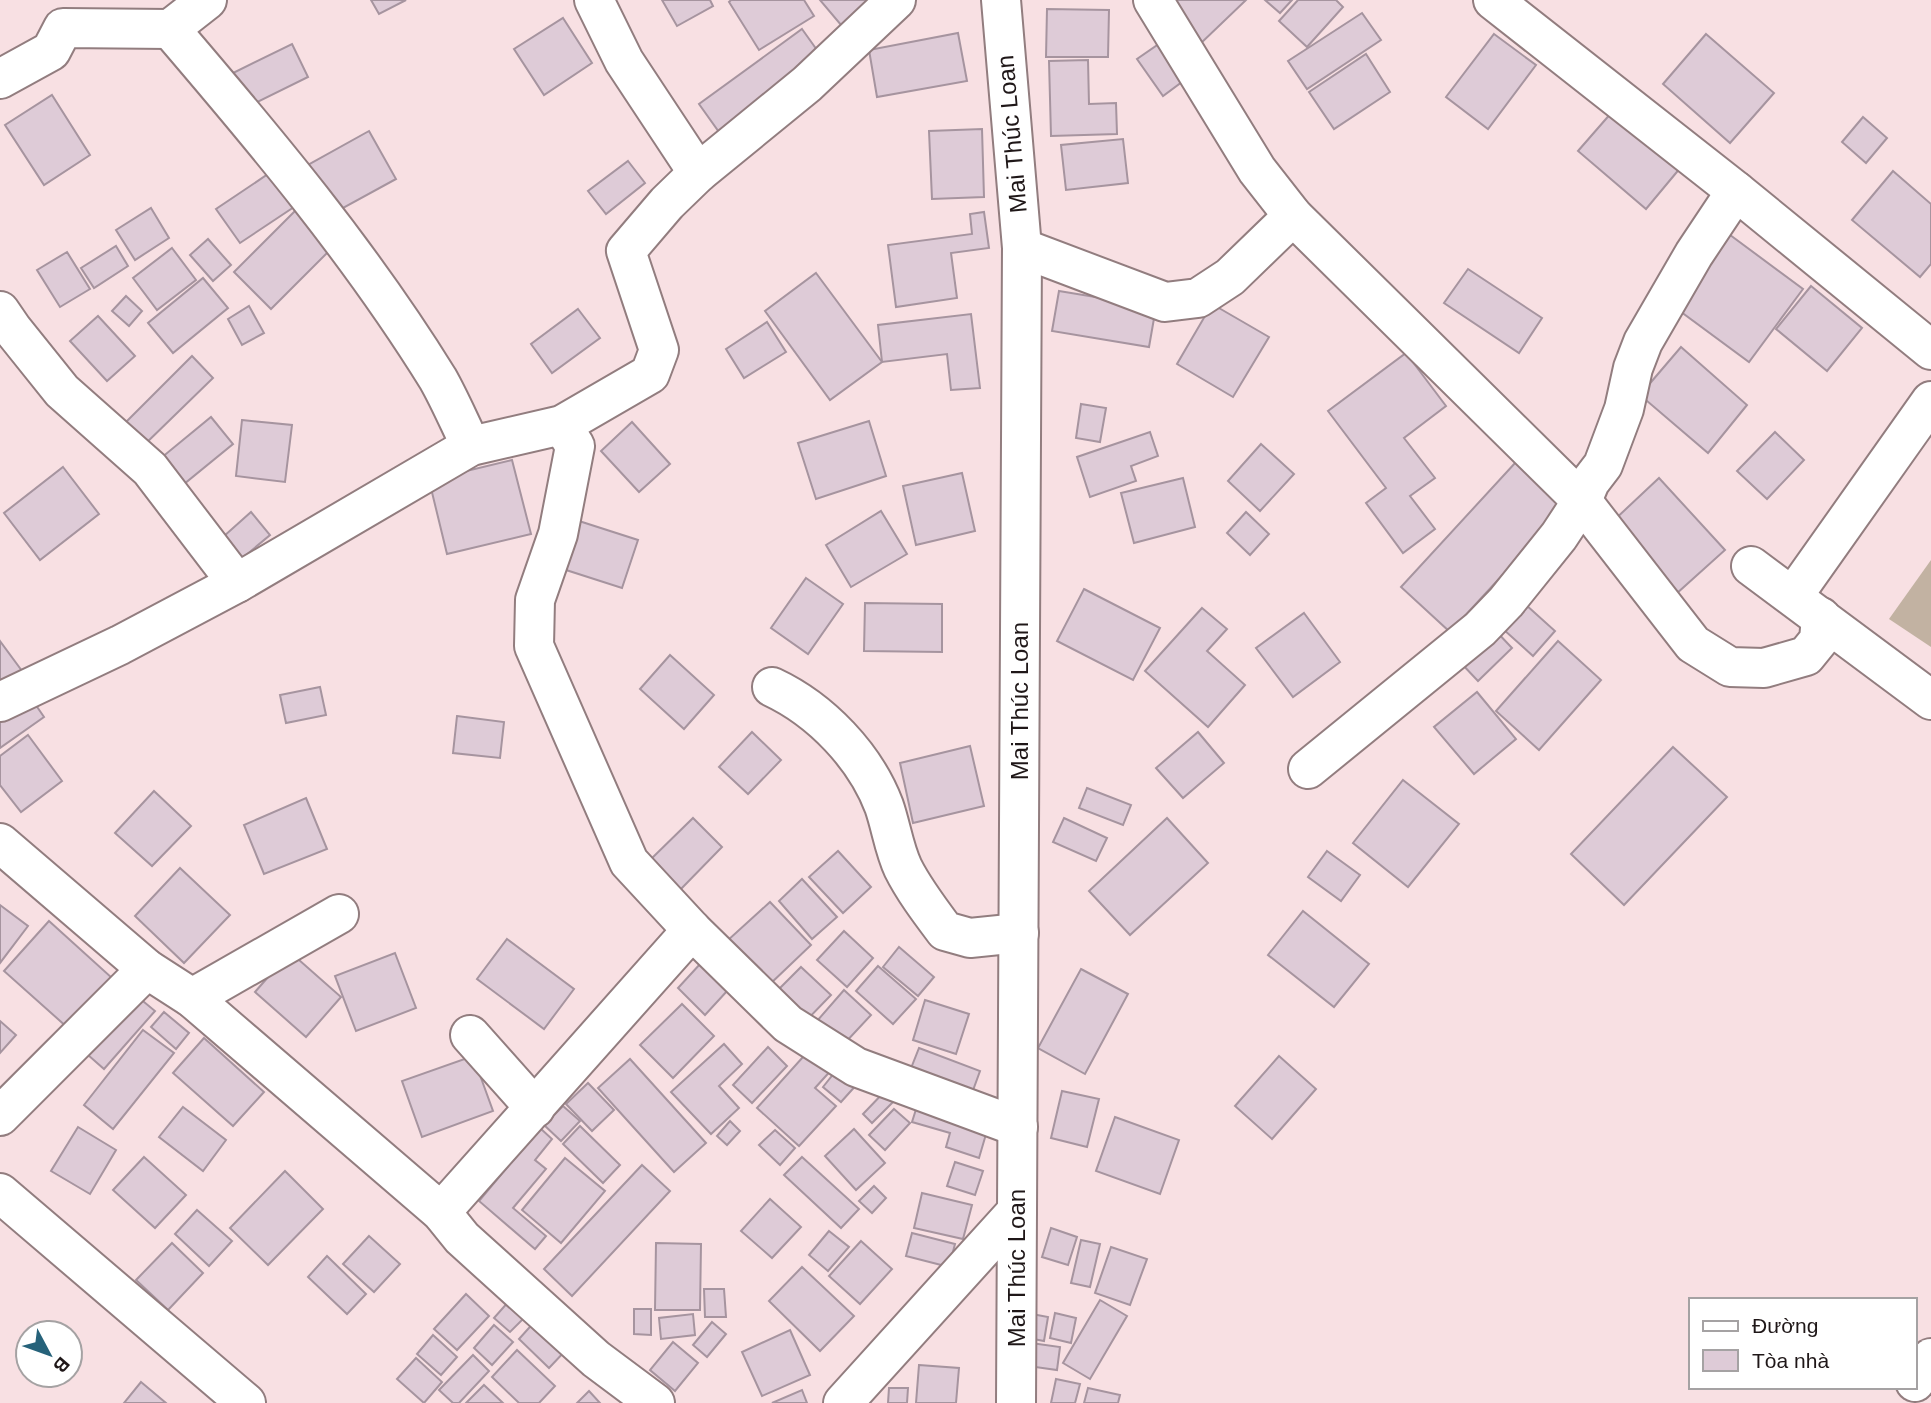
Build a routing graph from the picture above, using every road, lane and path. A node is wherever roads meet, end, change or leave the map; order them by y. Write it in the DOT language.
graph roads {
  1 [pos="207,0"];
  2 [pos="594,0"];
  3 [pos="896,0"];
  4 [pos="1001,0"];
  5 [pos="1153,0"];
  6 [pos="1493,0"];
  7 [pos="57,14"];
  8 [pos="170,29"];
  9 [pos="0,79"];
  10 [pos="698,173"];
  11 [pos="1736,191"];
  12 [pos="1293,216"];
  13 [pos="1021,248"];
  14 [pos="0,310"];
  15 [pos="1931,350"];
  16 [pos="1931,401"];
  17 [pos="562,425"];
  18 [pos="471,446"];
  19 [pos="1582,501"];
  20 [pos="1751,566"];
  21 [pos="237,583"];
  22 [pos="1807,607"];
  23 [pos="772,687"];
  24 [pos="1931,700"];
  25 [pos="0,702"];
  26 [pos="1308,769"];
  27 [pos="0,844"];
  28 [pos="339,914"];
  29 [pos="692,930"];
  30 [pos="1019,933"];
  31 [pos="147,969"];
  32 [pos="192,998"];
  33 [pos="470,1035"];
  34 [pos="535,1108"];
  35 [pos="0,1116"];
  36 [pos="1018,1127"];
  37 [pos="0,1193"];
  38 [pos="1017,1210"];
  39 [pos="441,1212"];
  40 [pos="1931,1358"];
  41 [pos="1917,1379"];
  42 [pos="246,1403"];
  43 [pos="655,1403"];
  44 [pos="843,1403"];
  45 [pos="1016,1403"];
  1 -- 8 [label="street"];
  2 -- 10 [label="street"];
  3 -- 10 [label="street"];
  4 -- 13 [label="street, Mai Thúc Loan"];
  5 -- 12 [label="street"];
  6 -- 11 [label="street"];
  7 -- 8 [label="street"];
  7 -- 9 [label="street"];
  8 -- 18 [label="street"];
  10 -- 17 [label="street"];
  11 -- 15 [label="street"];
  11 -- 19 [label="street"];
  12 -- 13 [label="street"];
  12 -- 19 [label="street"];
  13 -- 30 [label="street, Mai Thúc Loan"];
  14 -- 21 [label="street"];
  16 -- 22 [label="street"];
  17 -- 18 [label="street"];
  17 -- 29 [label="street"];
  18 -- 21 [label="street"];
  19 -- 22 [label="street"];
  19 -- 26 [label="street"];
  20 -- 22 [label="street"];
  21 -- 25 [label="street"];
  22 -- 24 [label="street"];
  23 -- 30 [label="street"];
  27 -- 31 [label="street"];
  28 -- 32 [label="street"];
  29 -- 34 [label="street"];
  29 -- 36 [label="street"];
  30 -- 36 [label="street, Mai Thúc Loan"];
  31 -- 32 [label="street"];
  31 -- 35 [label="street"];
  32 -- 39 [label="street"];
  33 -- 34 [label="street"];
  34 -- 39 [label="street"];
  36 -- 38 [label="street, Mai Thúc Loan"];
  37 -- 42 [label="street"];
  38 -- 44 [label="street"];
  38 -- 45 [label="street, Mai Thúc Loan"];
  39 -- 43 [label="street"];
  40 -- 41 [label="street"];
}
